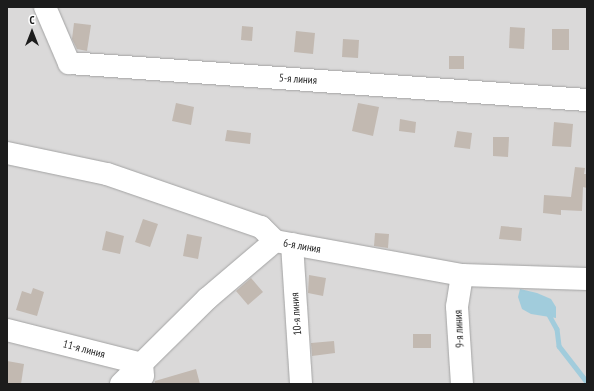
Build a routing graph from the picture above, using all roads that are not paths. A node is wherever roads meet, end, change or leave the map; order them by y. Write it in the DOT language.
graph roads {
  1 [pos="46,7"];
  2 [pos="587,100"];
  3 [pos="7,153"];
  4 [pos="283,243"];
  5 [pos="462,275"];
  6 [pos="587,279"];
  7 [pos="7,330"];
  8 [pos="142,374"];
  9 [pos="121,384"];
  10 [pos="301,384"];
  11 [pos="462,384"];
  1 -- 2 [label="street, 5-я линия"];
  3 -- 4 [label="street, 6-я линия"];
  4 -- 5 [label="street, 6-я линия"];
  4 -- 8 [label="street"];
  4 -- 10 [label="street, 10-я линия"];
  5 -- 6 [label="street, 6-я линия"];
  5 -- 11 [label="street, 9-я линия"];
  7 -- 8 [label="street, 11-я линия"];
  8 -- 9 [label="street"];
}
